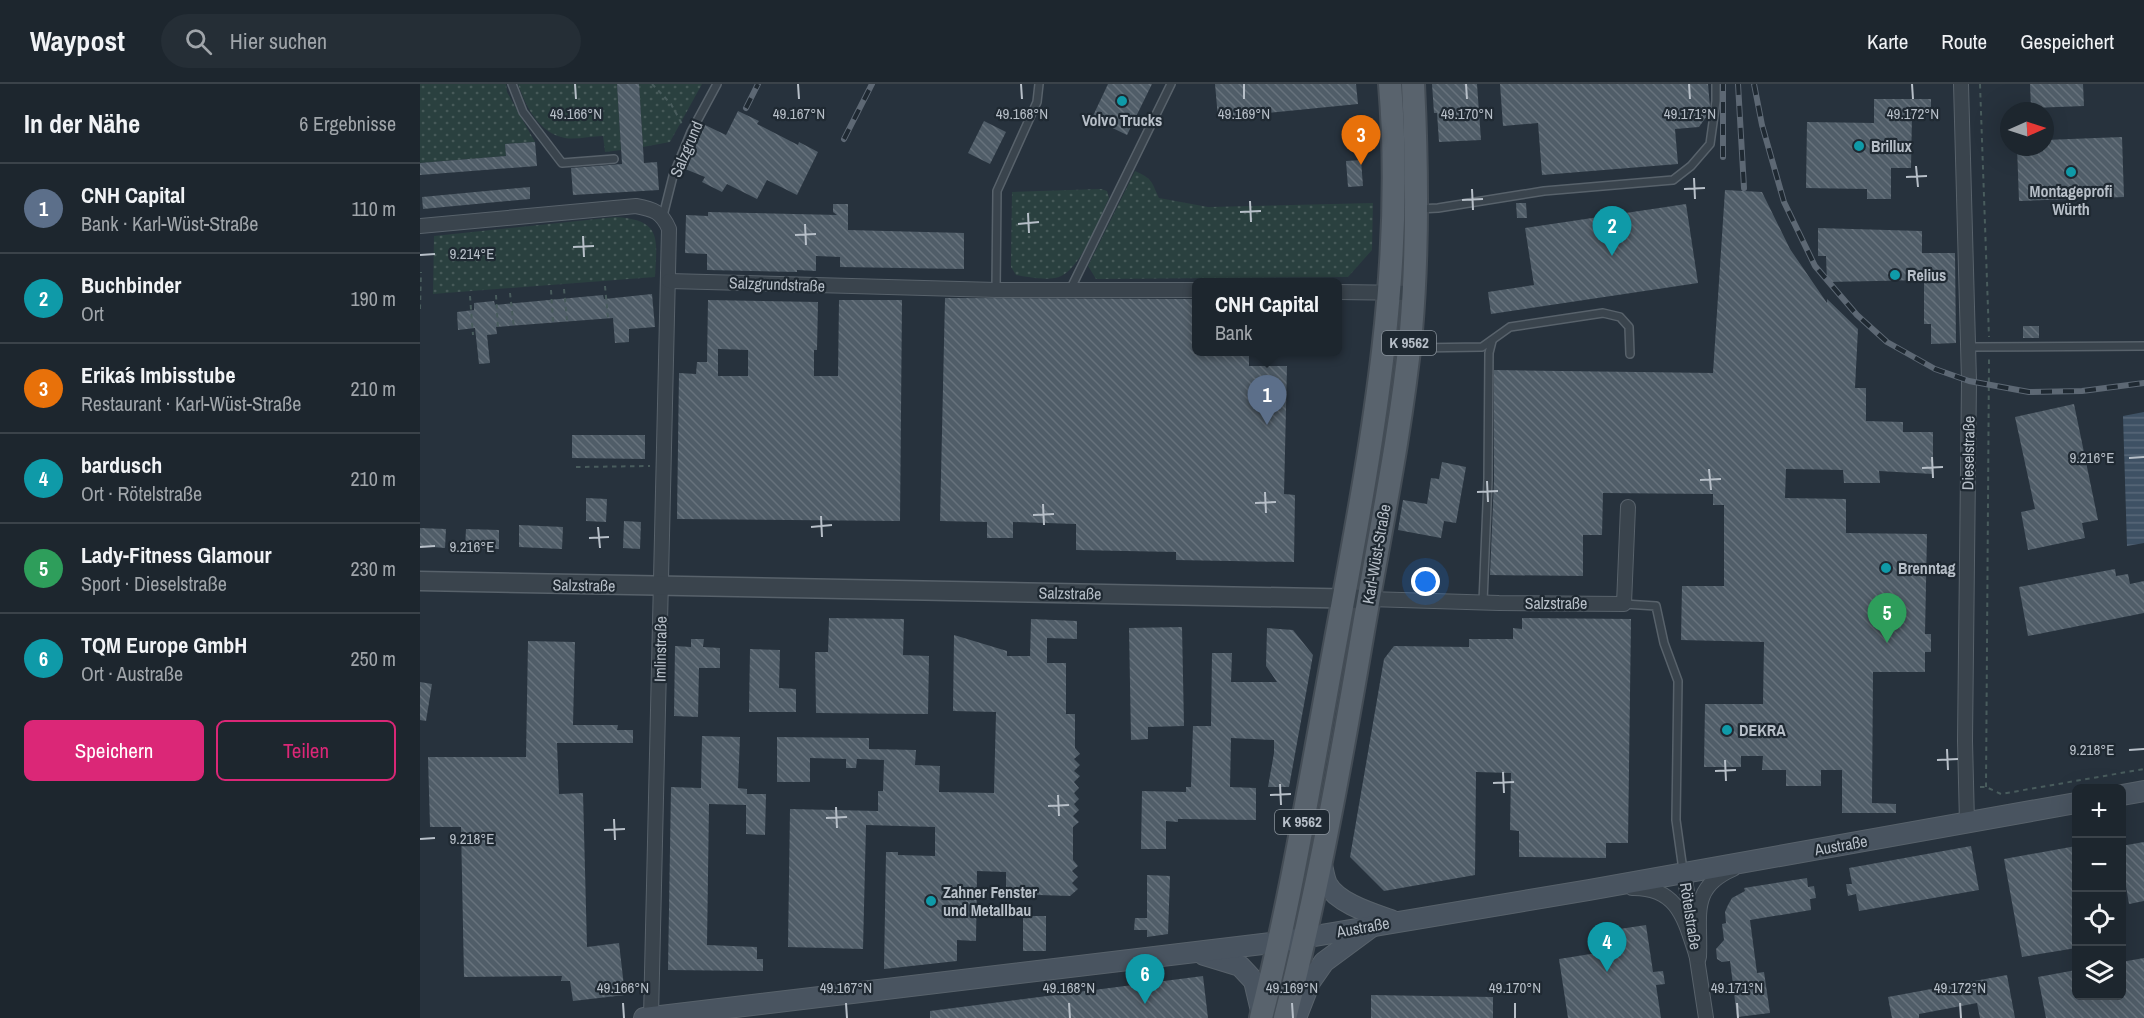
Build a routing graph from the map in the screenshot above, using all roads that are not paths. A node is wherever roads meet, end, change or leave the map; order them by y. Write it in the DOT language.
graph roads {
  1 [pos="512,84"];
  2 [pos="1039,84"];
  3 [pos="1172,84"];
  4 [pos="1390,84"];
  5 [pos="1413,84"];
  6 [pos="1716,84"];
  7 [pos="1961,84"];
  8 [pos="713,86"];
  9 [pos="614,159"];
  10 [pos="1416,209"];
  11 [pos="663,216"];
  12 [pos="420,226"];
  13 [pos="669,281"];
  14 [pos="1071,288"];
  15 [pos="996,290"];
  16 [pos="1192,290"];
  17 [pos="1342,292"];
  18 [pos="1390,293"];
  19 [pos="1413,293"];
  20 [pos="1492,341"];
  21 [pos="2144,346"];
  22 [pos="1969,347"];
  23 [pos="1408,348"];
  24 [pos="1630,354"];
  25 [pos="1628,507"];
  26 [pos="420,581"];
  27 [pos="662,586"];
  28 [pos="1343,598"];
  29 [pos="1369,599"];
  30 [pos="1483,602"];
  31 [pos="1624,604"];
  32 [pos="2144,791"];
  33 [pos="2126,794"];
  34 [pos="2072,804"];
  35 [pos="1967,823"];
  36 [pos="1757,859"];
  37 [pos="1321,861"];
  38 [pos="1684,873"];
  39 [pos="1589,890"];
  40 [pos="1395,922"];
  41 [pos="1375,925"];
  42 [pos="1306,938"];
  43 [pos="1279,942"];
  44 [pos="1198,953"];
  45 [pos="1698,964"];
  46 [pos="1262,1016"];
  47 [pos="648,1018"];
  48 [pos="1285,1018"];
  49 [pos="1296,1018"];
  50 [pos="1706,1018"];
  1 -- 9 [label="lane"];
  2 -- 15 [label="lane"];
  3 -- 14 [label="lane"];
  4 -- 18 [label="main road, Karl-Wüst-Straße / K 9562"];
  5 -- 10 [label="main road, Karl-Wüst-Straße / K 9562"];
  6 -- 10 [label="lane"];
  7 -- 22 [label="street, Dieselstraße"];
  8 -- 11 [label="lane, Salzgrund"];
  10 -- 19 [label="main road, Karl-Wüst-Straße / K 9562"];
  11 -- 12 [label="street"];
  11 -- 13 [label="street"];
  13 -- 15 [label="street, Salzgrundstraße"];
  13 -- 27 [label="street, Imlinstraße"];
  14 -- 15 [label="street, Salzgrundstraße"];
  14 -- 16 [label="street, Salzgrundstraße"];
  17 -- 18 [label="street"];
  18 -- 19 [label="street"];
  18 -- 28 [label="main road, Karl-Wüst-Straße / K 9562"];
  19 -- 23 [label="main road, Karl-Wüst-Straße / K 9562"];
  20 -- 23 [label="lane"];
  20 -- 24 [label="lane"];
  20 -- 30 [label="lane"];
  21 -- 22 [label="lane"];
  22 -- 35 [label="street, Dieselstraße"];
  23 -- 29 [label="main road, Karl-Wüst-Straße / K 9562"];
  25 -- 31 [label="street"];
  26 -- 27 [label="street, Salzstraße"];
  27 -- 28 [label="street, Salzstraße"];
  27 -- 47 [label="street, Imlinstraße"];
  28 -- 29 [label="street, Salzstraße"];
  28 -- 43 [label="main road, Karl-Wüst-Straße / K 9562"];
  29 -- 30 [label="street, Salzstraße"];
  29 -- 37 [label="main road, Karl-Wüst-Straße / K 9562"];
  30 -- 31 [label="street, Salzstraße"];
  31 -- 38 [label="lane"];
  32 -- 33 [label="main road"];
  34 -- 35 [label="main road, Austraße"];
  35 -- 36 [label="main road, Austraße"];
  36 -- 38 [label="main road, Austraße"];
  36 -- 45 [label="street, Rötelstraße"];
  37 -- 40 [label="main road"];
  37 -- 42 [label="main road, Karl-Wüst-Straße / K 9562"];
  38 -- 39 [label="main road, Austraße"];
  38 -- 45 [label="street, Rötelstraße"];
  39 -- 40 [label="main road, Austraße"];
  39 -- 45 [label="street, Rötelstraße"];
  40 -- 41 [label="main road, Austraße"];
  41 -- 42 [label="main road, Austraße"];
  41 -- 49 [label="main road"];
  42 -- 43 [label="main road, Austraße"];
  42 -- 48 [label="main road, Karl-Wüst-Straße / K 9562"];
  43 -- 44 [label="main road, Austraße"];
  43 -- 46 [label="main road, Karl-Wüst-Straße / K 9562"];
  44 -- 46 [label="main road"];
  44 -- 47 [label="main road, Austraße"];
  45 -- 50 [label="street, Rötelstraße"];
}
